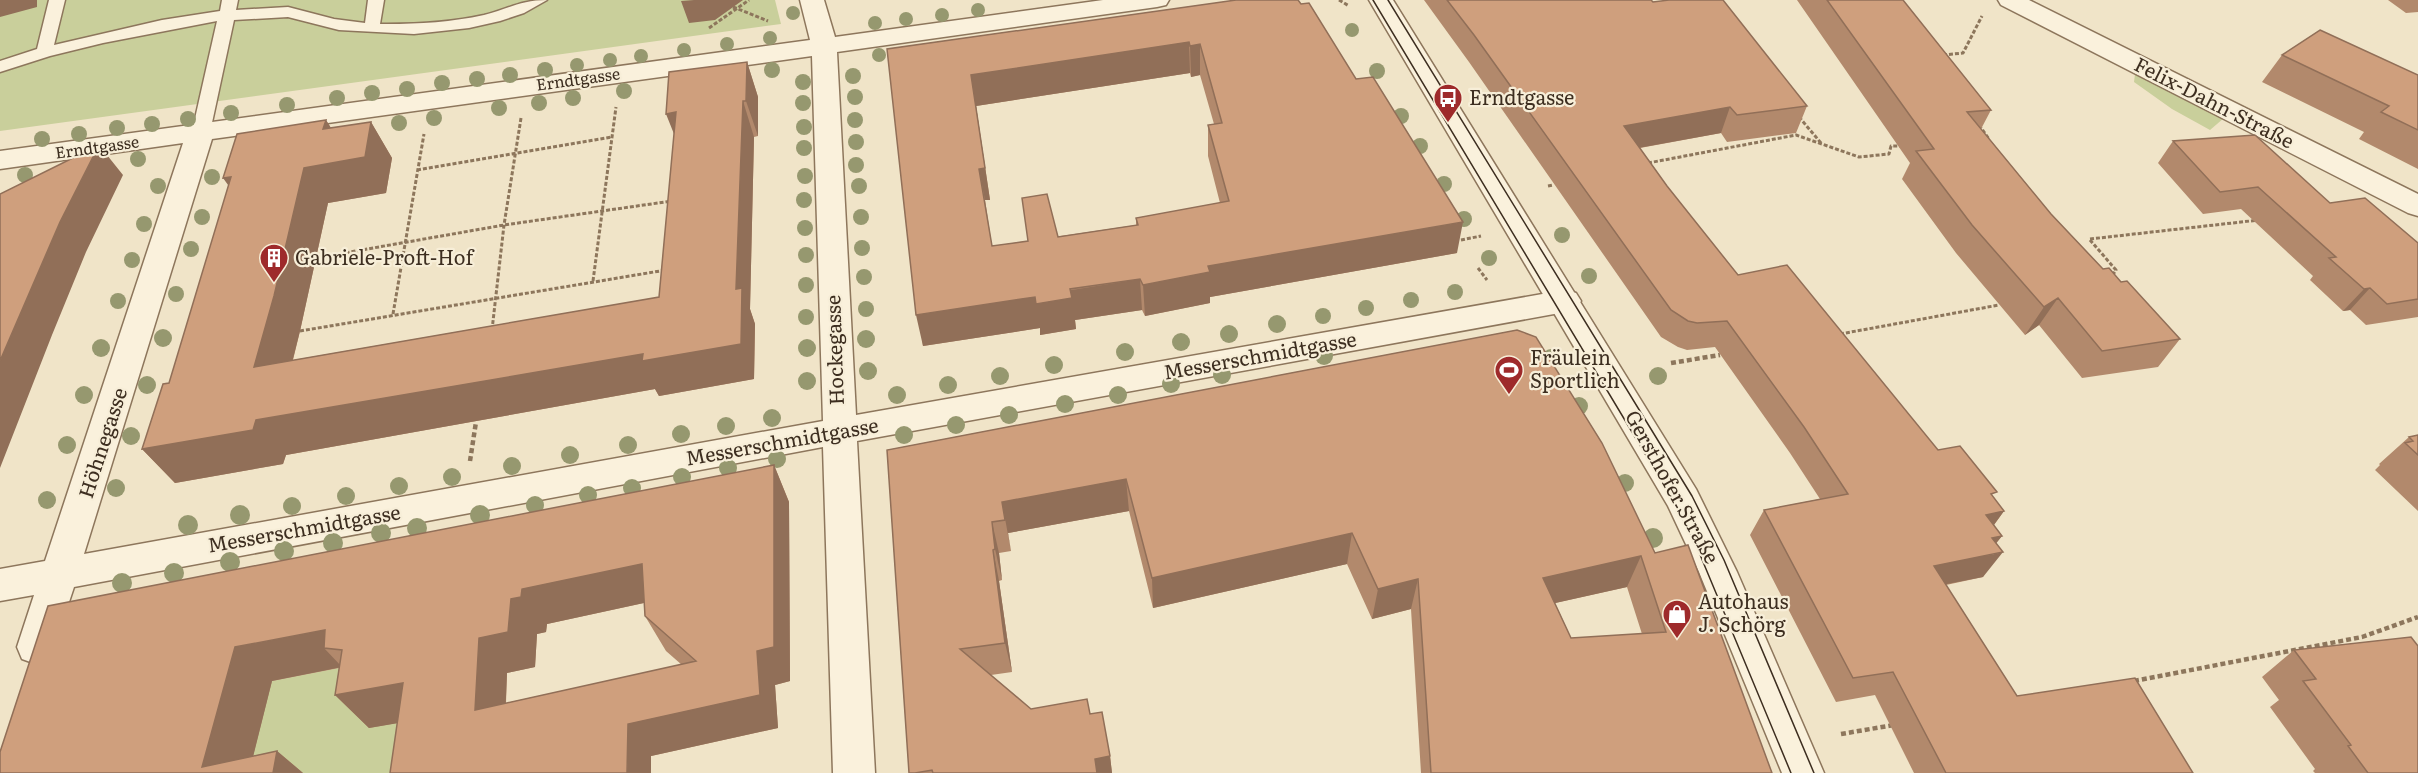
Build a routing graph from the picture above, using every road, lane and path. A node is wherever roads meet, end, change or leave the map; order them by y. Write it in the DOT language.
graph roads {
  1 [pos="57,0"];
  2 [pos="376,0"];
  3 [pos="539,0"];
  4 [pos="749,0"];
  5 [pos="812,0"];
  6 [pos="1157,0"];
  7 [pos="1381,0"];
  8 [pos="2010,0"];
  9 [pos="733,7"];
  10 [pos="228,8"];
  11 [pos="738,9"];
  12 [pos="1984,13"];
  13 [pos="723,14"];
  14 [pos="728,16"];
  15 [pos="771,22"];
  16 [pos="372,27"];
  17 [pos="701,32"];
  18 [pos="824,44"];
  19 [pos="44,52"];
  20 [pos="1936,56"];
  21 [pos="0,67"];
  22 [pos="616,101"];
  23 [pos="1795,112"];
  24 [pos="521,114"];
  25 [pos="1976,121"];
  26 [pos="425,128"];
  27 [pos="201,132"];
  28 [pos="612,137"];
  29 [pos="1978,140"];
  30 [pos="1821,144"];
  31 [pos="1913,145"];
  32 [pos="515,154"];
  33 [pos="0,160"];
  34 [pos="1638,166"];
  35 [pos="417,170"];
  36 [pos="1553,185"];
  37 [pos="1548,186"];
  38 [pos="674,201"];
  39 [pos="2418,206"];
  40 [pos="601,211"];
  41 [pos="2262,220"];
  42 [pos="504,225"];
  43 [pos="1488,235"];
  44 [pos="1461,240"];
  45 [pos="406,242"];
  46 [pos="316,258"];
  47 [pos="669,270"];
  48 [pos="2111,279"];
  49 [pos="593,281"];
  50 [pos="496,297"];
  51 [pos="1565,302"];
  52 [pos="2000,305"];
  53 [pos="393,314"];
  54 [pos="300,332"];
  55 [pos="1836,335"];
  56 [pos="491,340"];
  57 [pos="1720,355"];
  58 [pos="1671,363"];
  59 [pos="476,422"];
  60 [pos="838,431"];
  61 [pos="470,461"];
  62 [pos="62,572"];
  63 [pos="0,585"];
  64 [pos="2418,617"];
  65 [pos="26,676"];
  66 [pos="2124,683"];
  67 [pos="1899,724"];
  68 [pos="1841,734"];
  69 [pos="854,773"];
  70 [pos="1803,773"];
  1 -- 19 [label="lane"];
  2 -- 16 [label="lane"];
  3 -- 16 [label="lane"];
  4 -- 11 [label="path"];
  5 -- 18 [label="street, Hockegasse"];
  6 -- 18 [label="street, Erndtgasse"];
  7 -- 51 [label="street, Gersthofer Straße"];
  8 -- 39 [label="street, Felix-Dahn-Straße"];
  9 -- 11 [label="path"];
  10 -- 16 [label="lane"];
  10 -- 19 [label="lane"];
  10 -- 27 [label="lane"];
  11 -- 14 [label="path"];
  11 -- 15 [label="path"];
  12 -- 20 [label="path"];
  13 -- 14 [label="path"];
  14 -- 17 [label="path"];
  18 -- 27 [label="street, Erndtgasse"];
  18 -- 60 [label="street, Hockegasse"];
  19 -- 21 [label="lane"];
  22 -- 28 [label="path"];
  23 -- 30 [label="path"];
  24 -- 32 [label="path"];
  25 -- 29 [label="path"];
  26 -- 35 [label="path"];
  27 -- 33 [label="street, Erndtgasse"];
  27 -- 62 [label="street, Höhnegasse"];
  28 -- 32 [label="path"];
  28 -- 40 [label="path"];
  30 -- 31 [label="path"];
  30 -- 34 [label="path"];
  32 -- 35 [label="path"];
  32 -- 42 [label="path"];
  35 -- 45 [label="path"];
  36 -- 37 [label="path"];
  38 -- 40 [label="path"];
  40 -- 42 [label="path"];
  40 -- 49 [label="path"];
  41 -- 48 [label="path"];
  42 -- 45 [label="path"];
  42 -- 50 [label="path"];
  43 -- 44 [label="path"];
  45 -- 46 [label="path"];
  45 -- 53 [label="path"];
  47 -- 49 [label="path"];
  49 -- 50 [label="path"];
  50 -- 53 [label="path"];
  50 -- 56 [label="path"];
  51 -- 60 [label="street, Messerschmidtgasse"];
  51 -- 70 [label="street, Gersthofer Straße"];
  52 -- 55 [label="path"];
  53 -- 54 [label="path"];
  57 -- 58 [label="path"];
  59 -- 61 [label="path"];
  60 -- 62 [label="street, Messerschmidtgasse"];
  60 -- 69 [label="street, Hockegasse"];
  62 -- 63 [label="street, Messerschmidtgasse"];
  62 -- 65 [label="street, Höhnegasse"];
  64 -- 66 [label="path"];
  67 -- 68 [label="path"];
}
